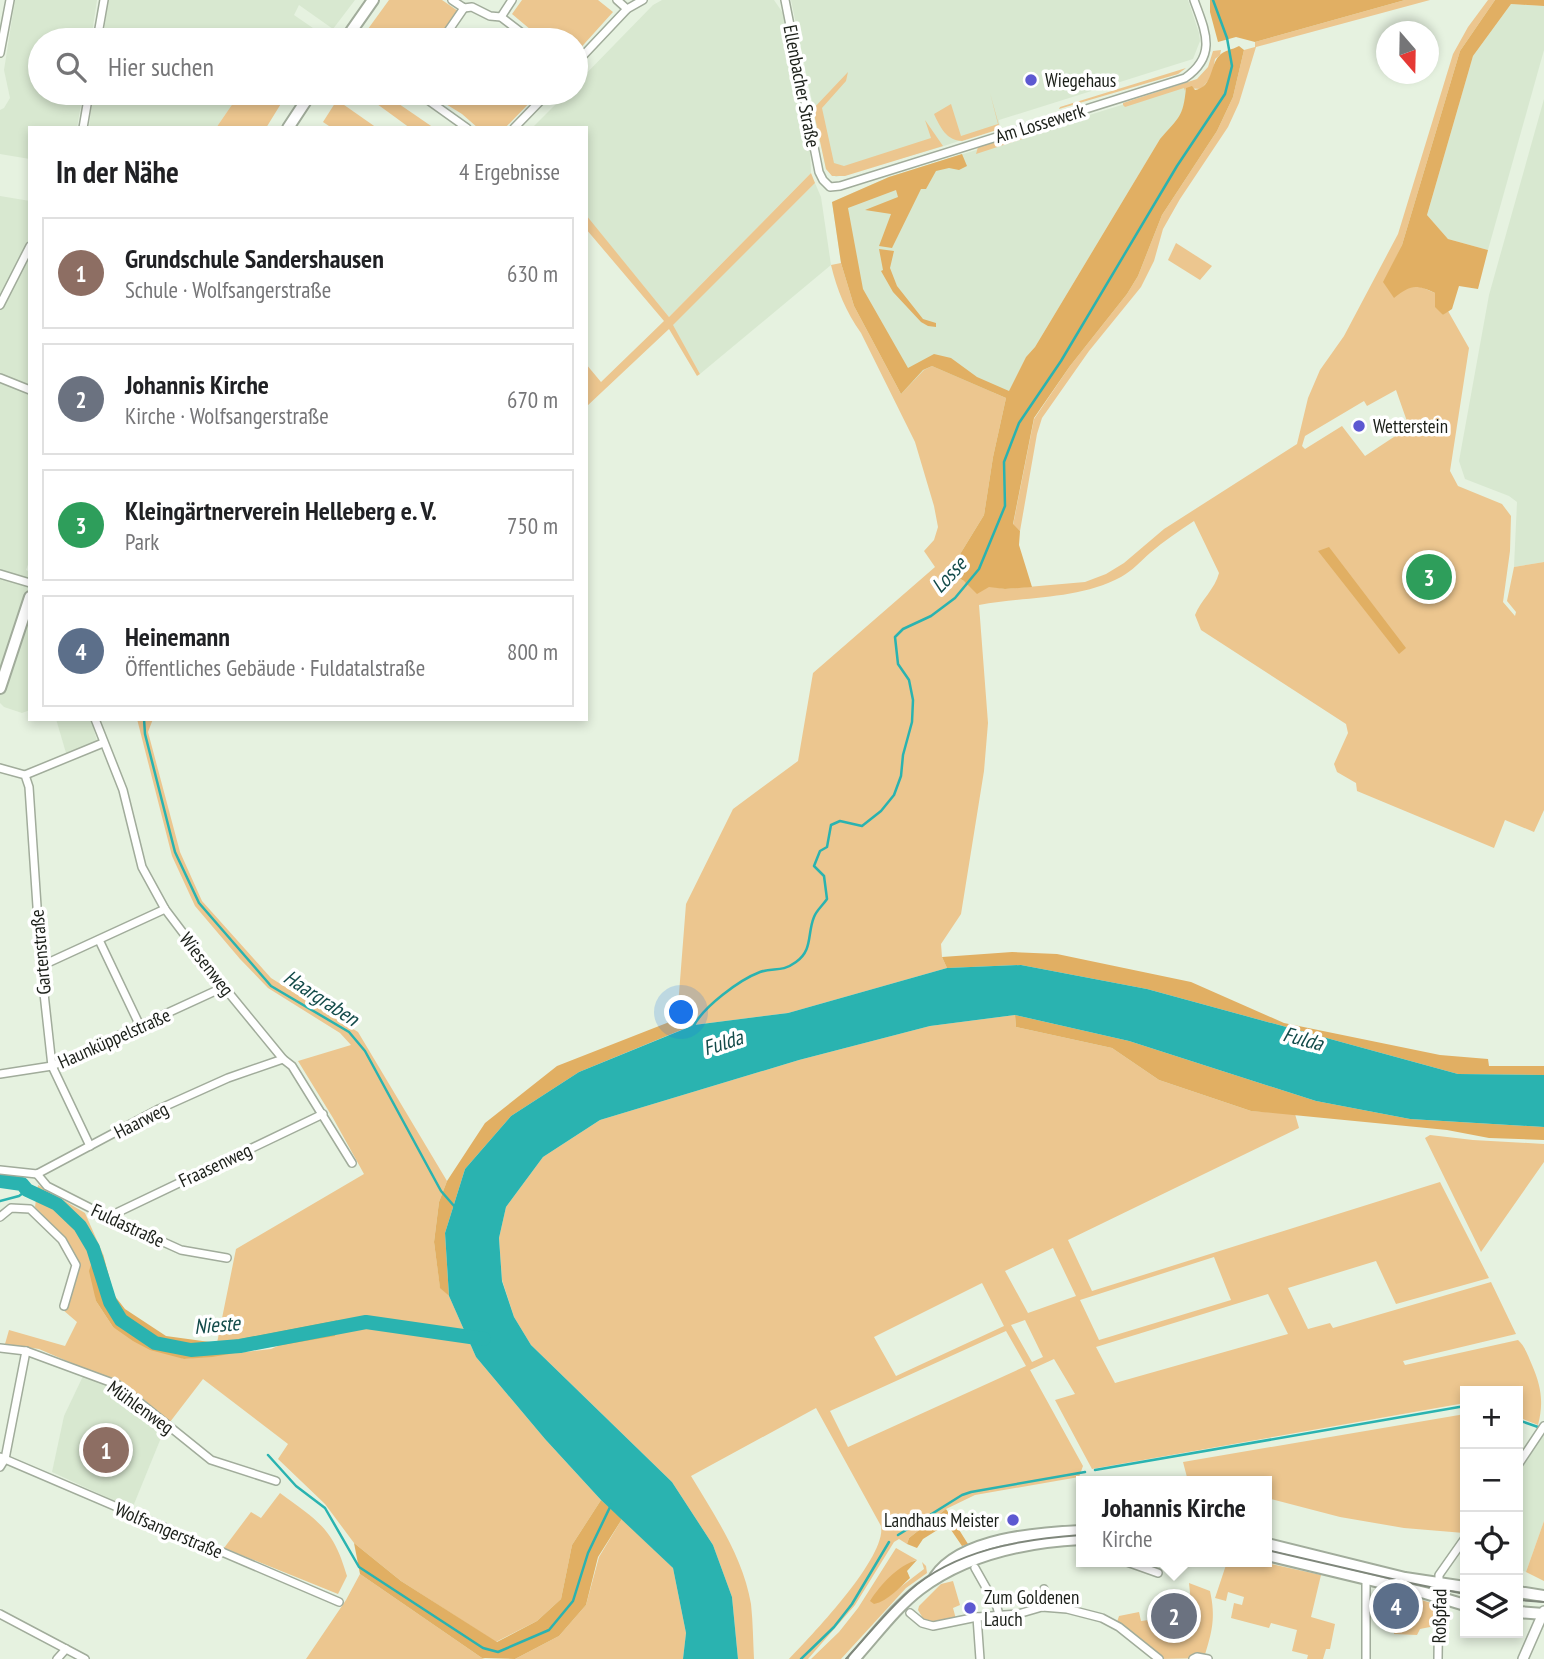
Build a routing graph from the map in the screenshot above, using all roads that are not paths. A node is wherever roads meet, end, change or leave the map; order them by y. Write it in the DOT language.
graph roads {
  1 [pos="10,0"];
  2 [pos="104,0"];
  3 [pos="373,0"];
  4 [pos="452,0"];
  5 [pos="512,0"];
  6 [pos="617,0"];
  7 [pos="643,0"];
  8 [pos="785,0"];
  9 [pos="1195,0"];
  10 [pos="464,8"];
  11 [pos="627,9"];
  12 [pos="501,16"];
  13 [pos="99,28"];
  14 [pos="353,28"];
  15 [pos="450,28"];
  16 [pos="516,28"];
  17 [pos="588,50"];
  18 [pos="0,53"];
  19 [pos="87,105"];
  20 [pos="304,105"];
  21 [pos="435,105"];
  22 [pos="536,105"];
  23 [pos="83,126"];
  24 [pos="292,126"];
  25 [pos="464,126"];
  26 [pos="516,126"];
  27 [pos="819,172"];
  28 [pos="28,250"];
  29 [pos="0,305"];
  30 [pos="0,377"];
  31 [pos="28,389"];
  32 [pos="0,574"];
  33 [pos="28,582"];
  34 [pos="28,603"];
  35 [pos="0,688"];
  36 [pos="96,721"];
  37 [pos="103,743"];
  38 [pos="0,768"];
  39 [pos="25,775"];
  40 [pos="165,909"];
  41 [pos="99,940"];
  42 [pos="41,966"];
  43 [pos="224,987"];
  44 [pos="140,1026"];
  45 [pos="283,1059"];
  46 [pos="52,1066"];
  47 [pos="0,1074"];
  48 [pos="323,1114"];
  49 [pos="90,1146"];
  50 [pos="352,1163"];
  51 [pos="0,1170"];
  52 [pos="37,1174"];
  53 [pos="0,1217"];
  54 [pos="108,1217"];
  55 [pos="227,1258"];
  56 [pos="64,1306"];
  57 [pos="0,1348"];
  58 [pos="26,1350"];
  59 [pos="1544,1426"];
  60 [pos="2,1458"];
  61 [pos="1523,1458"];
  62 [pos="0,1467"];
  63 [pos="276,1481"];
  64 [pos="1076,1531"];
  65 [pos="1076,1540"];
  66 [pos="1272,1545"];
  67 [pos="1460,1545"];
  68 [pos="1272,1556"];
  69 [pos="1141,1567"];
  70 [pos="975,1568"];
  71 [pos="1158,1573"];
  72 [pos="1366,1578"];
  73 [pos="933,1580"];
  74 [pos="1439,1584"];
  75 [pos="1460,1586"];
  76 [pos="1044,1589"];
  77 [pos="1523,1593"];
  78 [pos="1544,1596"];
  79 [pos="1439,1598"];
  80 [pos="339,1602"];
  81 [pos="1460,1604"];
  82 [pos="1042,1607"];
  83 [pos="1523,1612"];
  84 [pos="910,1613"];
  85 [pos="1544,1613"];
  86 [pos="0,1614"];
  87 [pos="999,1615"];
  88 [pos="977,1617"];
  89 [pos="66,1649"];
  90 [pos="57,1659"];
  91 [pos="85,1659"];
  92 [pos="853,1659"];
  93 [pos="980,1659"];
  94 [pos="1159,1659"];
  95 [pos="1193,1659"];
  96 [pos="1208,1659"];
  97 [pos="1366,1659"];
  98 [pos="1438,1659"];
  99 [pos="1523,1659"];
  1 -- 18 [label="street"];
  2 -- 13 [label="street"];
  3 -- 14 [label="main road"];
  4 -- 10 [label="street"];
  5 -- 12 [label="street"];
  6 -- 11 [label="street"];
  7 -- 11 [label="street"];
  8 -- 27 [label="street, Ellenbacher Straße"];
  9 -- 27 [label="street, Am Lossewerk"];
  10 -- 12 [label="street"];
  10 -- 15 [label="street"];
  11 -- 17 [label="street"];
  12 -- 16 [label="street"];
  19 -- 23 [label="street"];
  20 -- 24 [label="main road"];
  21 -- 25 [label="street"];
  22 -- 26 [label="street"];
  28 -- 29 [label="street"];
  30 -- 31 [label="street"];
  32 -- 33 [label="street"];
  34 -- 35 [label="main road"];
  36 -- 37 [label="street, Wiesenweg"];
  37 -- 39 [label="street"];
  37 -- 40 [label="street, Wiesenweg"];
  38 -- 39 [label="street"];
  39 -- 42 [label="street, Gartenstraße"];
  40 -- 41 [label="street"];
  40 -- 43 [label="street, Wiesenweg"];
  41 -- 42 [label="street"];
  41 -- 44 [label="street"];
  42 -- 46 [label="street, Gartenstraße"];
  43 -- 44 [label="street, Haunküppelstraße"];
  43 -- 45 [label="street, Wiesenweg"];
  44 -- 46 [label="street, Haunküppelstraße"];
  45 -- 48 [label="street, Wiesenweg"];
  45 -- 49 [label="street, Haarweg"];
  46 -- 47 [label="street, Haunküppelstraße"];
  46 -- 49 [label="street, Gartenstraße"];
  48 -- 50 [label="street, Wiesenweg"];
  48 -- 54 [label="street, Fraasenweg"];
  49 -- 52 [label="street, Haarweg"];
  51 -- 52 [label="street"];
  52 -- 54 [label="street, Fuldastraße"];
  53 -- 56 [label="street"];
  54 -- 55 [label="street, Fuldastraße"];
  57 -- 58 [label="street, Mühlenweg"];
  58 -- 60 [label="street"];
  58 -- 63 [label="street, Mühlenweg"];
  59 -- 61 [label="street"];
  60 -- 62 [label="street"];
  60 -- 80 [label="street, Wolfsangerstraße"];
  64 -- 73 [label="main road"];
  65 -- 73 [label="main road"];
  66 -- 74 [label="main road"];
  67 -- 74 [label="street, Roßpfad"];
  68 -- 72 [label="main road"];
  69 -- 71 [label="street"];
  70 -- 87 [label="street"];
  72 -- 79 [label="main road"];
  72 -- 97 [label="street"];
  73 -- 92 [label="main road"];
  74 -- 75 [label="main road"];
  74 -- 79 [label="street, Roßpfad"];
  76 -- 82 [label="street"];
  77 -- 78 [label="main road"];
  79 -- 81 [label="main road"];
  79 -- 98 [label="street, Roßpfad"];
  82 -- 87 [label="street"];
  82 -- 94 [label="street"];
  83 -- 85 [label="main road"];
  84 -- 88 [label="street"];
  85 -- 99 [label="street"];
  86 -- 89 [label="street"];
  87 -- 88 [label="street"];
  88 -- 93 [label="street"];
  89 -- 90 [label="street"];
  89 -- 91 [label="street"];
  95 -- 96 [label="street"];
}
